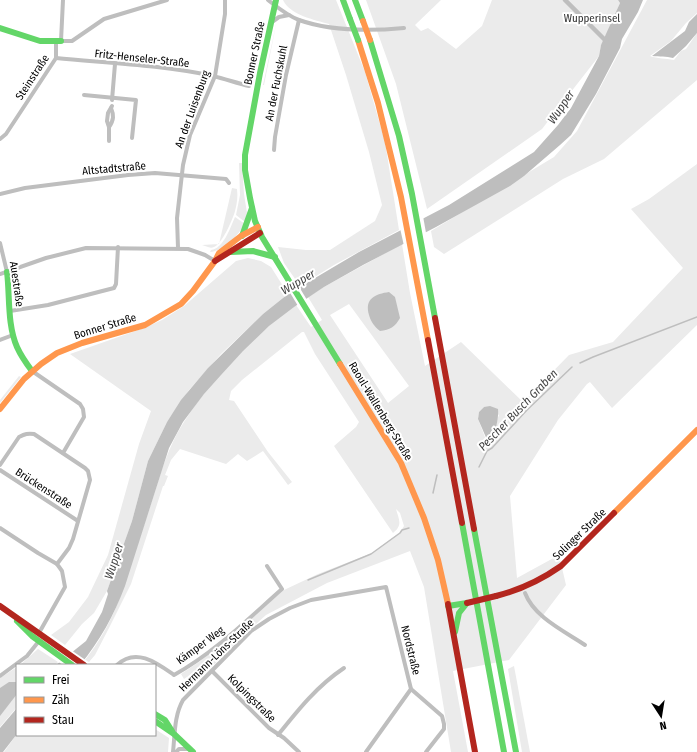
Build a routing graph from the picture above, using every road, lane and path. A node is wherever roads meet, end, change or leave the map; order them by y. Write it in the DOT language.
graph roads {
  1 [pos="63,0"];
  2 [pos="167,0"];
  3 [pos="225,0"];
  4 [pos="268,0"];
  5 [pos="343,0"];
  6 [pos="355,0"];
  7 [pos="275,2"];
  8 [pos="289,14"];
  9 [pos="299,20"];
  10 [pos="271,22"];
  11 [pos="0,28"];
  12 [pos="404,28"];
  13 [pos="59,41"];
  14 [pos="56,58"];
  15 [pos="115,64"];
  16 [pos="214,76"];
  17 [pos="248,86"];
  18 [pos="84,95"];
  19 [pos="112,99"];
  20 [pos="112,107"];
  21 [pos="132,138"];
  22 [pos="0,139"];
  23 [pos="109,141"];
  24 [pos="274,150"];
  25 [pos="182,175"];
  26 [pos="228,183"];
  27 [pos="0,194"];
  28 [pos="252,208"];
  29 [pos="259,230"];
  30 [pos="242,236"];
  31 [pos="0,243"];
  32 [pos="118,248"];
  33 [pos="178,248"];
  34 [pos="229,253"];
  35 [pos="275,257"];
  36 [pos="215,261"];
  37 [pos="7,272"];
  38 [pos="0,274"];
  39 [pos="10,311"];
  40 [pos="13,335"];
  41 [pos="0,340"];
  42 [pos="32,371"];
  43 [pos="0,409"];
  44 [pos="697,430"];
  45 [pos="63,453"];
  46 [pos="0,465"];
  47 [pos="0,470"];
  48 [pos="78,521"];
  49 [pos="0,528"];
  50 [pos="57,564"];
  51 [pos="267,566"];
  52 [pos="386,587"];
  53 [pos="525,593"];
  54 [pos="467,603"];
  55 [pos="0,606"];
  56 [pos="448,606"];
  57 [pos="14,616"];
  58 [pos="39,633"];
  59 [pos="454,636"];
  60 [pos="39,641"];
  61 [pos="584,645"];
  62 [pos="16,664"];
  63 [pos="16,664"];
  64 [pos="70,664"];
  65 [pos="83,664"];
  66 [pos="118,664"];
  67 [pos="344,668"];
  68 [pos="212,671"];
  69 [pos="0,676"];
  70 [pos="411,689"];
  71 [pos="156,715"];
  72 [pos="156,722"];
  73 [pos="174,734"];
  74 [pos="278,735"];
  75 [pos="191,750"];
  76 [pos="174,752"];
  77 [pos="299,752"];
  78 [pos="366,752"];
  79 [pos="426,752"];
  80 [pos="474,752"];
  81 [pos="504,752"];
  82 [pos="516,752"];
  1 -- 13 [label="street, Steinstraße"];
  2 -- 13 [label="street"];
  3 -- 16 [label="street, An der Luisenburg"];
  4 -- 7 [label="street"];
  5 -- 81 [label="main road, bridge"];
  6 -- 82 [label="main road, bridge"];
  7 -- 8 [label="street"];
  7 -- 10 [label="main road, Bonner Straße"];
  8 -- 9 [label="street"];
  8 -- 10 [label="street"];
  9 -- 12 [label="street"];
  9 -- 24 [label="street, An der Fuchskuhl"];
  10 -- 28 [label="main road, Bonner Straße"];
  11 -- 13 [label="main road"];
  13 -- 14 [label="street, Steinstraße"];
  14 -- 15 [label="street, Fritz-Henseler-Straße"];
  14 -- 22 [label="street, Steinstraße"];
  15 -- 16 [label="street, Fritz-Henseler-Straße"];
  15 -- 19 [label="street"];
  16 -- 17 [label="street, Fritz-Henseler-Straße"];
  16 -- 25 [label="street, An der Luisenburg"];
  18 -- 19 [label="street"];
  19 -- 21 [label="street"];
  20 -- 23 [label="street"];
  25 -- 26 [label="street, Altstadtstraße"];
  25 -- 27 [label="street, Altstadtstraße"];
  25 -- 33 [label="street, An der Luisenburg"];
  28 -- 29 [label="main road, Bonner Straße"];
  28 -- 30 [label="main road"];
  29 -- 30 [label="main road, Bonner Straße"];
  29 -- 34 [label="main road, Bonner Straße"];
  29 -- 35 [label="main road, Bonner Straße"];
  30 -- 36 [label="main road, Bonner Straße"];
  31 -- 37 [label="street, Auestraße"];
  32 -- 33 [label="street"];
  32 -- 37 [label="street"];
  32 -- 39 [label="street"];
  33 -- 36 [label="street"];
  34 -- 35 [label="main road"];
  34 -- 36 [label="main road, Bonner Straße"];
  35 -- 56 [label="main road, Raoul-Wallenberg-Straße"];
  36 -- 42 [label="main road, Bonner Straße"];
  37 -- 38 [label="street"];
  37 -- 39 [label="main road, Auestraße"];
  39 -- 40 [label="main road, Auestraße"];
  40 -- 41 [label="street"];
  40 -- 42 [label="main road, Auestraße"];
  42 -- 43 [label="main road, Bonner Straße"];
  42 -- 45 [label="street"];
  44 -- 54 [label="main road, Solinger Straße, bridge"];
  45 -- 46 [label="street"];
  45 -- 48 [label="street, Brückenstraße"];
  47 -- 48 [label="street, Brückenstraße"];
  48 -- 50 [label="street, Brückenstraße"];
  49 -- 50 [label="street"];
  50 -- 58 [label="street"];
  51 -- 66 [label="street, Kämper Weg"];
  52 -- 68 [label="street, Hermann-Löns-Straße"];
  52 -- 70 [label="street, Nordstraße"];
  53 -- 61 [label="street"];
  54 -- 56 [label="main road, Solinger Straße"];
  54 -- 59 [label="main road"];
  55 -- 57 [label="main road"];
  56 -- 59 [label="main road, Raoul-Wallenberg-Straße"];
  57 -- 58 [label="main road"];
  57 -- 60 [label="main road"];
  58 -- 65 [label="main road"];
  59 -- 80 [label="main road, Raoul-Wallenberg-Straße"];
  60 -- 62 [label="street"];
  60 -- 64 [label="main road"];
  63 -- 69 [label="street"];
  67 -- 74 [label="street"];
  68 -- 73 [label="street, Hermann-Löns-Straße"];
  68 -- 74 [label="street, Kolpingstraße"];
  70 -- 78 [label="street, Nordstraße"];
  70 -- 79 [label="street"];
  71 -- 73 [label="main road"];
  72 -- 73 [label="main road"];
  73 -- 75 [label="main road"];
  73 -- 76 [label="street, Hermann-Löns-Straße"];
  74 -- 77 [label="street, Kolpingstraße"];
  75 -- 76 [label="street"];
}
